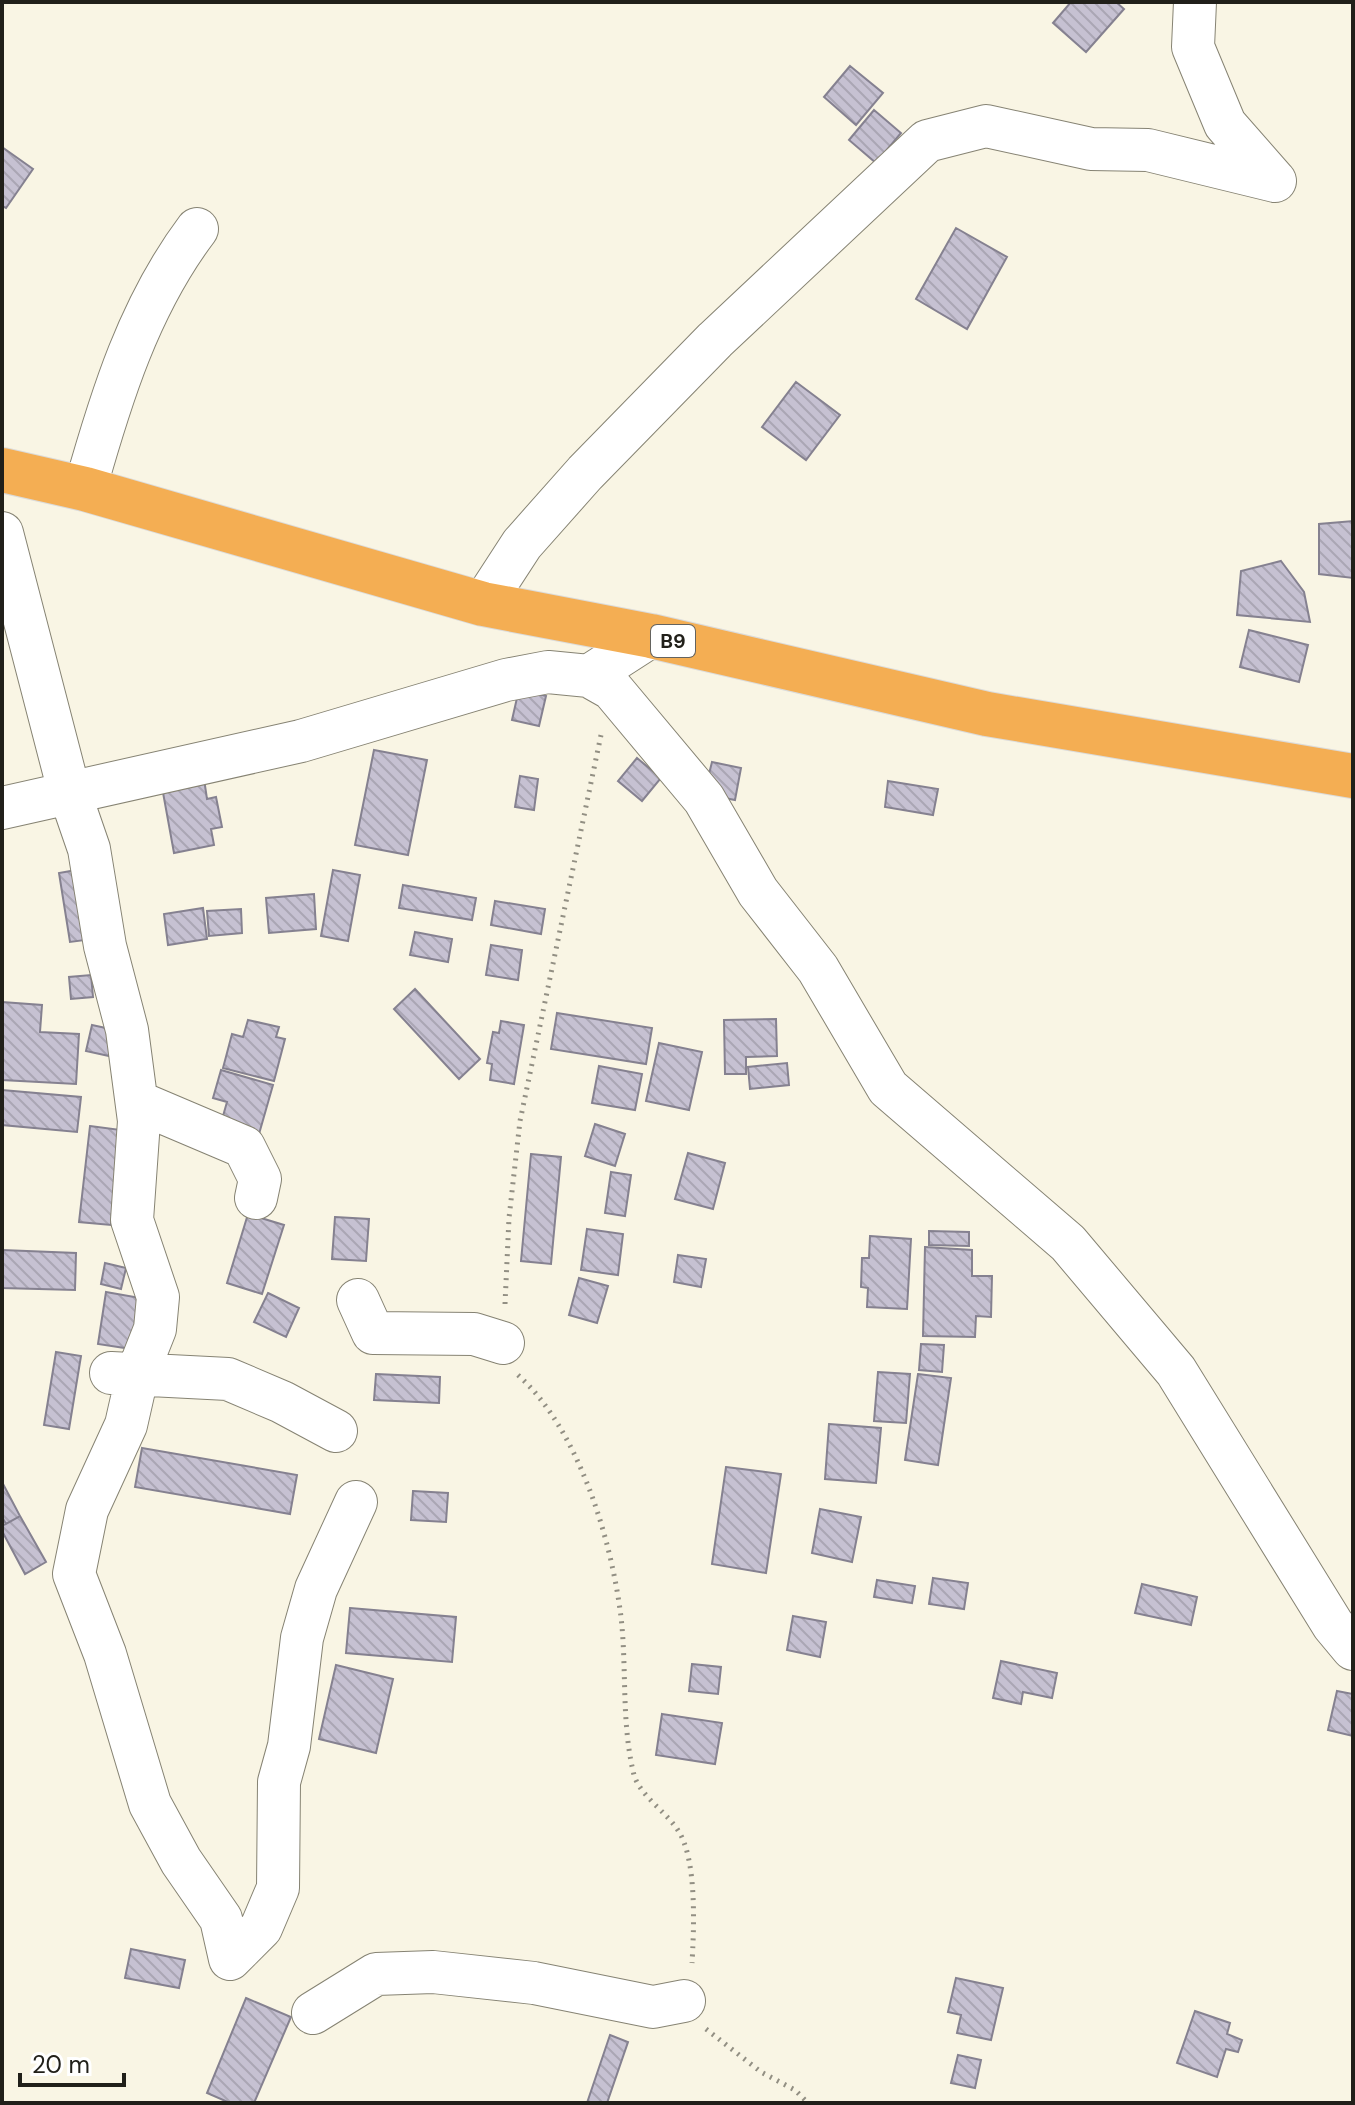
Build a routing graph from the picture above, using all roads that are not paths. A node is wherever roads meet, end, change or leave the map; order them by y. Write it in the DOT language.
graph roads {
  1 [pos="1195,2"];
  2 [pos="197,229"];
  3 [pos="2,470"];
  4 [pos="85,489"];
  5 [pos="2,533"];
  6 [pos="483,604"];
  7 [pos="651,636"];
  8 [pos="600,682"];
  9 [pos="1353,776"];
  10 [pos="69,791"];
  11 [pos="2,808"];
  12 [pos="138,1102"];
  13 [pos="256,1198"];
  14 [pos="358,1300"];
  15 [pos="503,1343"];
  16 [pos="124,1372"];
  17 [pos="336,1431"];
  18 [pos="356,1502"];
  19 [pos="1353,1649"];
  20 [pos="684,2001"];
  21 [pos="313,2013"];
  1 -- 6 [label="street"];
  2 -- 4 [label="street"];
  3 -- 4 [label="highway, B9"];
  4 -- 6 [label="highway, B9"];
  5 -- 10 [label="street"];
  6 -- 7 [label="highway, B9"];
  7 -- 8 [label="street"];
  7 -- 9 [label="highway, B9"];
  8 -- 10 [label="street"];
  8 -- 19 [label="street"];
  10 -- 11 [label="street"];
  10 -- 12 [label="street"];
  12 -- 13 [label="street"];
  12 -- 16 [label="street"];
  14 -- 15 [label="street"];
  16 -- 17 [label="street"];
  16 -- 18 [label="street"];
  20 -- 21 [label="street"];
}
